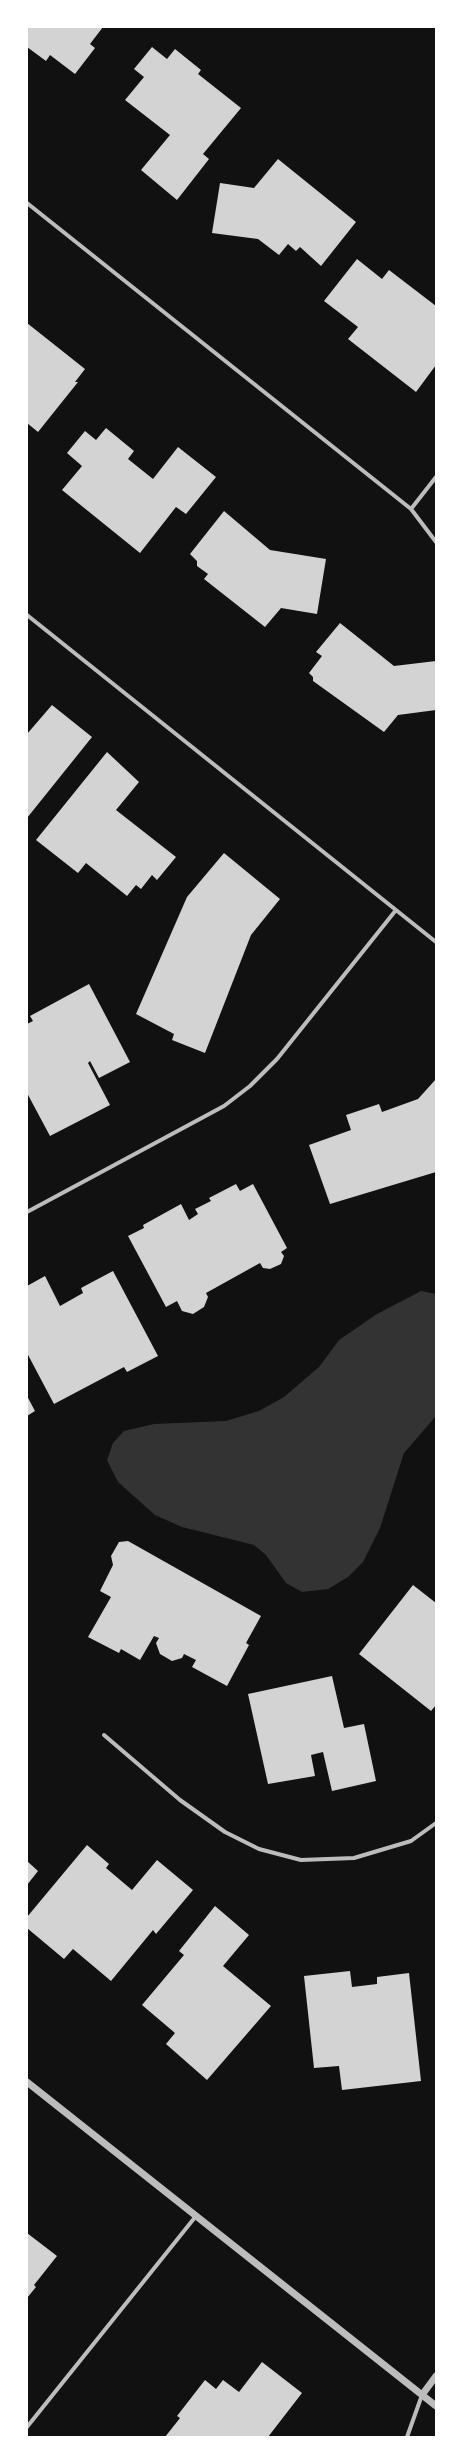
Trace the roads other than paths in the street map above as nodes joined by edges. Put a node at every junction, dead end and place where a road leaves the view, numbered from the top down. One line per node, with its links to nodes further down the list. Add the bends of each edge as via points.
1 (27, 203): 3 (street)
2 (436, 477): 3 (street)
3 (411, 509): 4 (street)
4 (436, 542)
5 (27, 615): 6 (street)
6 (396, 910): 7 (street); 8 (street, via 278,1059 250,1086 224,1106)
7 (436, 942)
8 (27, 1212)
9 (104, 1734): 10 (street, via 180,1800 225,1832 266,1850 301,1860 354,1858 411,1841)
10 (436, 1823)
11 (27, 2082): 12 (street)
12 (196, 2216): 14 (street); 16 (street)
13 (436, 2376): 14 (street)
14 (422, 2395): 15 (street); 17 (street)
15 (436, 2406)
16 (27, 2427)
17 (407, 2437)

